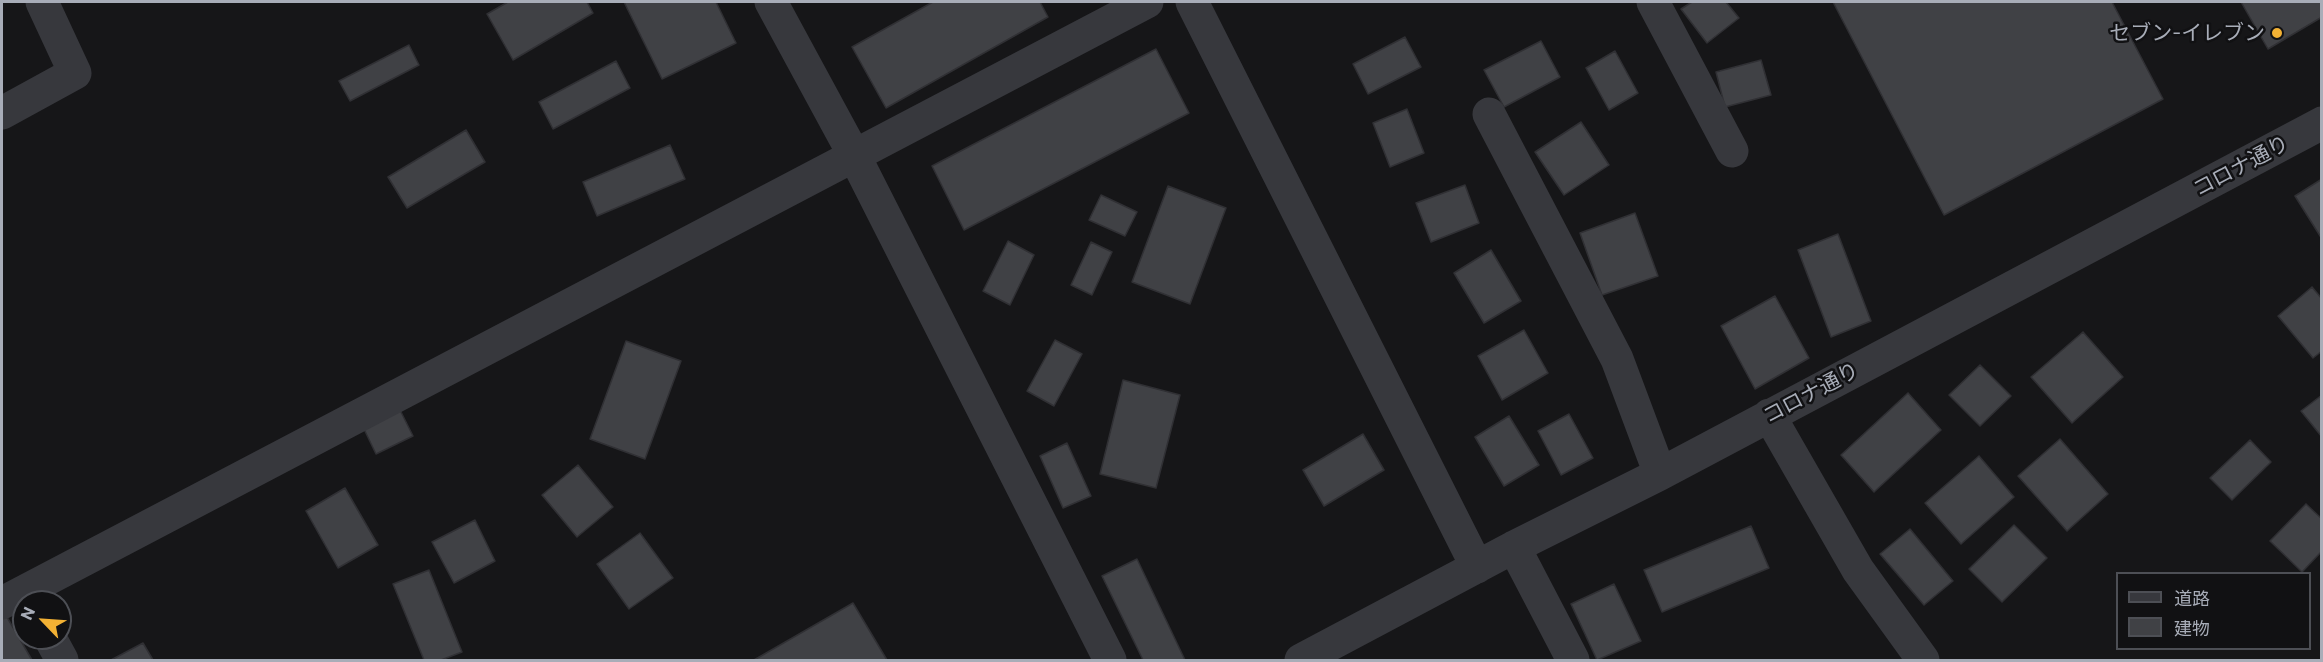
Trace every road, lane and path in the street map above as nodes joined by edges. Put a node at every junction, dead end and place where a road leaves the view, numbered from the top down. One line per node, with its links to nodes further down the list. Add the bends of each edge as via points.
1 (42, 2): 6 (street, via 75,73)
2 (771, 2): 10 (street)
3 (1147, 2): 10 (street)
4 (1192, 2): 14 (street)
5 (1653, 2): 9 (street)
6 (2, 113)
7 (1490, 114): 12 (street, via 1617,360)
8 (2322, 123): 11 (street, コロナ通り)
9 (1732, 151)
10 (854, 155): 15 (street); 17 (street)
11 (1769, 415): 12 (street, コロナ通り); 20 (street, via 1858,570)
12 (1660, 474): 13 (street, コロナ通り)
13 (1514, 548): 14 (street, コロナ通り); 19 (street)
14 (1477, 567): 16 (street, コロナ通り)
15 (34, 590)
16 (1351, 649): 18 (street, コロナ通り)
17 (1110, 660)
18 (1301, 660)
19 (1573, 660)
20 (1923, 660)

